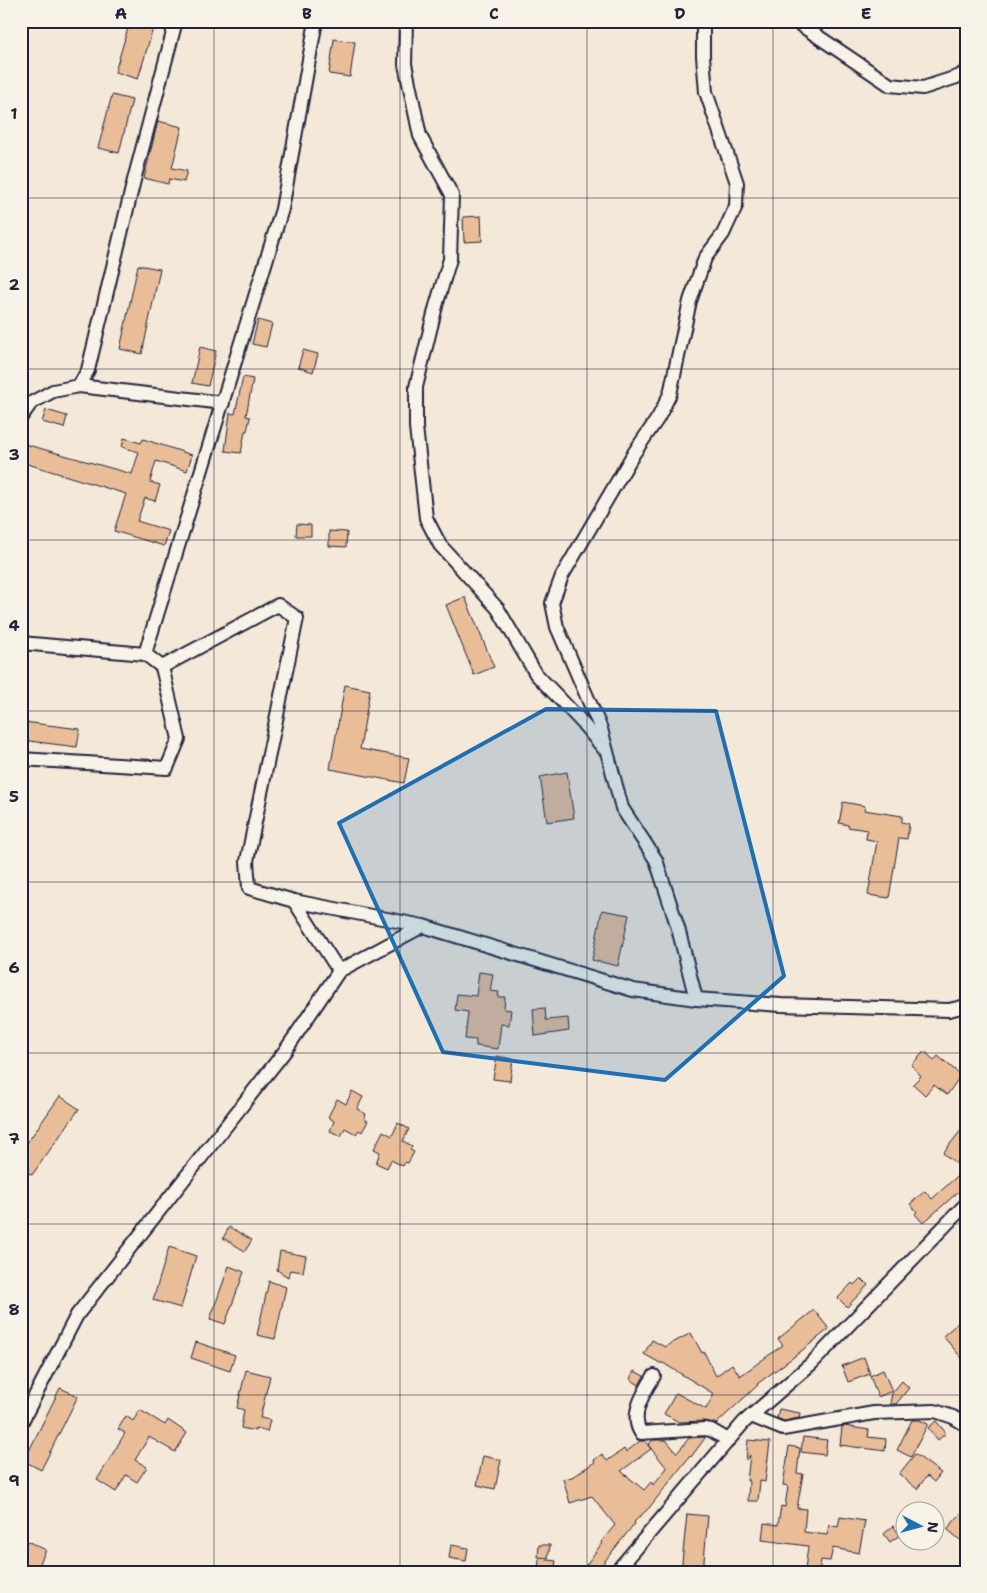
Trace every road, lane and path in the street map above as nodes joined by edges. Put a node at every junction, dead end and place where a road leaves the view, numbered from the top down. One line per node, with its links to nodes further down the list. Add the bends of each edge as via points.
1 (176, 21): 7 (street, via 88,370)
2 (316, 21): 8 (street, via 282,210)
3 (406, 21): 13 (street, via 405,64 420,136 452,195 450,259 416,387 416,427 426,518 440,545 498,609 536,674)
4 (703, 21): 13 (street, via 706,92 737,183 736,206 705,258 690,302 670,394 562,576 552,603 557,627 601,729)
5 (795, 21): 6 (street, via 890,85 923,88)
6 (966, 71)
7 (79, 386): 8 (street); 9 (street, via 53,391 31,403)
8 (222, 402): 11 (street)
9 (21, 417)
10 (21, 643): 11 (street)
11 (145, 654): 12 (street)
12 (162, 667): 14 (street, via 179,739 167,768); 15 (street, via 278,605 297,618 247,860 249,888)
13 (607, 753): 18 (street, via 622,808 656,860)
14 (21, 759)
15 (294, 902): 16 (street); 17 (street)
16 (423, 926): 17 (street); 18 (street, via 633,990)
17 (339, 971): 23 (street, via 285,1051 76,1316)
18 (696, 999): 19 (street, via 948,1010)
19 (966, 1006)
20 (966, 1204): 22 (street, via 812,1363)
21 (654, 1376): 25 (street, via 638,1406 641,1433 704,1429)
22 (751, 1416): 24 (street, via 783,1429 874,1413 935,1411); 25 (street)
23 (21, 1423)
24 (966, 1425)
25 (728, 1440): 26 (street)
26 (616, 1572)

